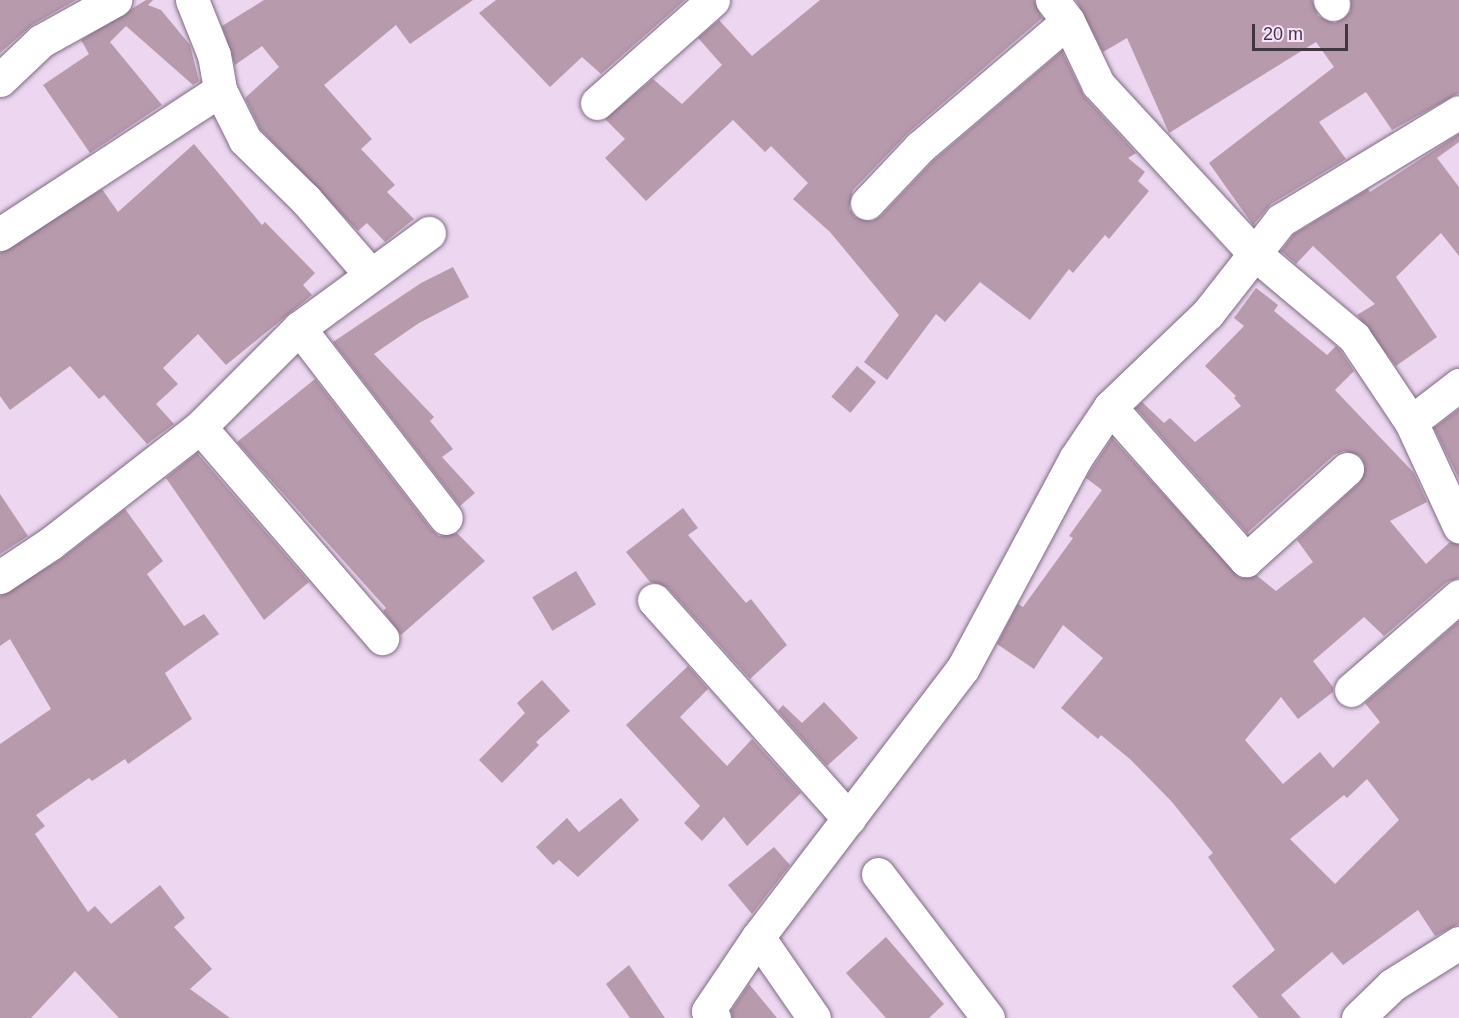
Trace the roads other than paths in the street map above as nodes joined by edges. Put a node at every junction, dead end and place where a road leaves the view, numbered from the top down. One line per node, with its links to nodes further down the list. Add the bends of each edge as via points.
1 (115, 0): 5 (street, via 41,41)
2 (192, 0): 6 (street, via 214,55)
3 (712, 0): 7 (street)
4 (1060, 11): 9 (street); 12 (street, via 1098,84)
5 (0, 80)
6 (220, 90): 11 (street); 13 (street, via 244,140 306,200)
7 (597, 103)
8 (1459, 112): 12 (street, via 1281,220)
9 (867, 203)
10 (429, 233): 13 (street)
11 (0, 234)
12 (1255, 254): 16 (street, via 1208,313); 17 (street, via 1354,337)
13 (370, 274): 14 (street)
14 (299, 328): 18 (street); 20 (street)
15 (1459, 386): 17 (street)
16 (1110, 407): 19 (street, via 1246,560); 27 (street, via 1075,459 963,668)
17 (1411, 422): 21 (street)
18 (200, 427): 22 (street, via 51,543); 25 (street)
19 (1347, 469)
20 (446, 518)
21 (1459, 526)
22 (0, 577)
23 (1459, 596): 26 (street)
24 (654, 600): 27 (street)
25 (382, 638)
26 (1351, 690)
27 (849, 819): 29 (street)
28 (878, 874): 33 (street)
29 (758, 937): 31 (street); 32 (street)
30 (1459, 942): 34 (street, via 1392,985)
31 (707, 1016)
32 (814, 1018)
33 (988, 1018)
34 (1358, 1018)

